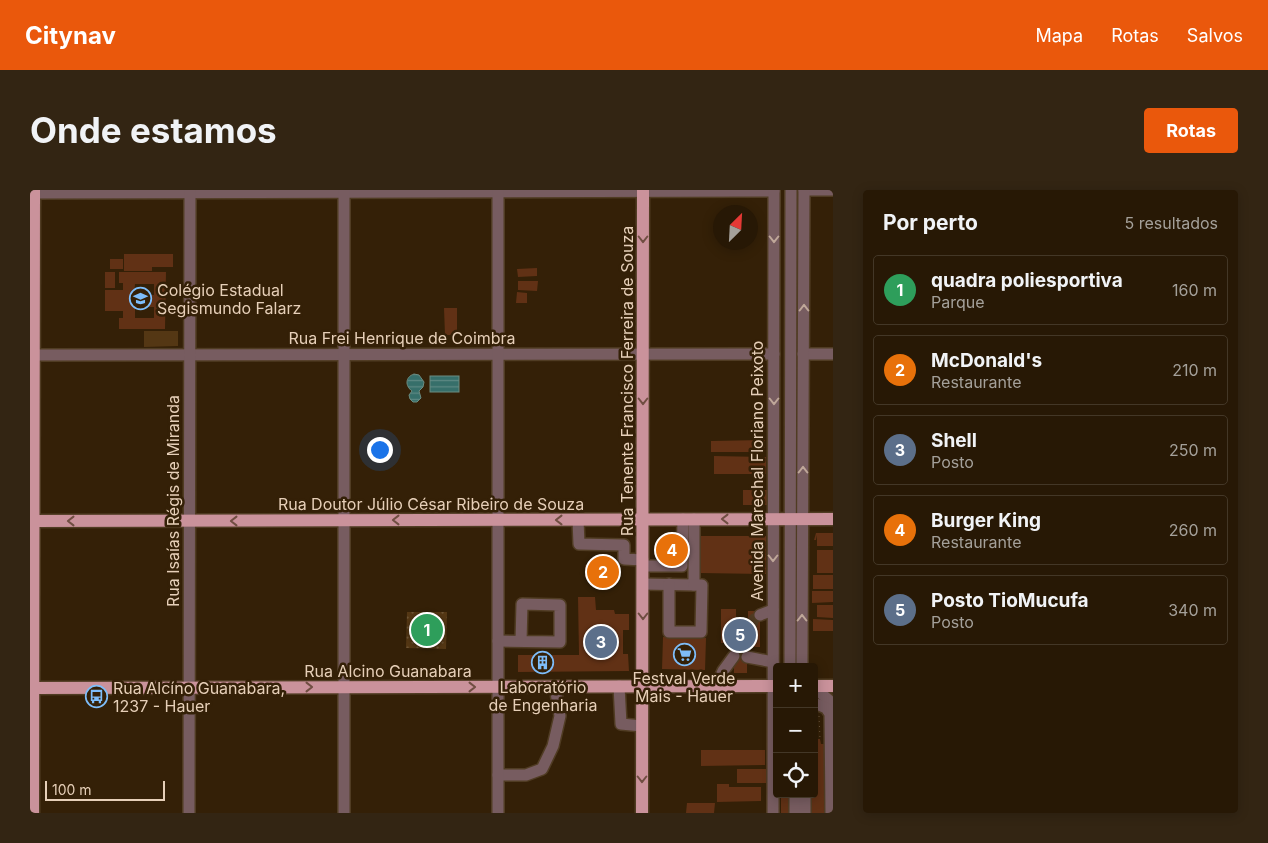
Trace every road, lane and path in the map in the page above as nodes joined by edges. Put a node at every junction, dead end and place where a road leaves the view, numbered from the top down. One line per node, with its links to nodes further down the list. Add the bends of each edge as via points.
1 (643, 190): 2 (street); 8 (street); 12 (main road, Rua Tenente Francisco Ferreira de Souza, one-way to 12)
2 (774, 190): 13 (street, Avenida Marechal Floriano Peixoto, one-way to 13)
3 (791, 190): 21 (street)
4 (804, 190): 5 (street); 14 (street, one-way to 4)
5 (833, 190)
6 (190, 191): 7 (street); 9 (street); 17 (street, Rua Isaías Régis de Miranda)
7 (344, 191): 8 (street); 10 (street)
8 (498, 191): 11 (street)
9 (33, 192): 16 (main road)
10 (344, 354): 11 (street, Rua Frei Henrique de Coimbra); 17 (street, Rua Frei Henrique de Coimbra); 23 (street)
11 (498, 354): 12 (street, Rua Frei Henrique de Coimbra); 24 (street)
12 (643, 354): 13 (street, Rua Frei Henrique de Coimbra); 18 (main road, Rua Tenente Francisco Ferreira de Souza, one-way to 18)
13 (774, 354): 20 (street, Avenida Marechal Floriano Peixoto, one-way to 20)
14 (803, 354): 15 (street); 21 (street, one-way to 14)
15 (833, 354)
16 (32, 355): 17 (street, Rua Frei Henrique de Coimbra); 26 (main road)
17 (190, 355): 27 (street, Rua Isaías Régis de Miranda)
18 (643, 519): 19 (main road, Rua Doutor Júlio César Ribeiro de Souza); 25 (main road, Rua Doutor Júlio César Ribeiro de Souza); 28 (main road, Rua Tenente Francisco Ferreira de Souza)
19 (688, 519): 20 (main road, Rua Doutor Júlio César Ribeiro de Souza, one-way to 19); 28 (street, via 682,566); 32 (street)
20 (773, 519): 21 (main road, Rua Doutor Júlio César Ribeiro de Souza); 33 (street, Avenida Marechal Floriano Peixoto, one-way to 33)
21 (797, 519): 22 (main road, Rua Doutor Júlio César Ribeiro de Souza); 29 (street); 42 (street, one-way to 21)
22 (833, 519)
23 (344, 520): 24 (main road, Rua Doutor Júlio César Ribeiro de Souza, one-way to 23); 27 (main road, Rua Doutor Júlio César Ribeiro de Souza, one-way to 27); 50 (street)
24 (498, 520): 25 (main road, Rua Doutor Júlio César Ribeiro de Souza, one-way to 24); 36 (street)
25 (578, 520): 28 (street, via 579,544 624,546 624,559)
26 (32, 521): 27 (main road, Rua Doutor Júlio César Ribeiro de Souza, one-way to 26); 52 (main road)
27 (190, 521): 53 (street, Rua Isaías Régis de Miranda)
28 (643, 563): 30 (main road, Rua Tenente Francisco Ferreira de Souza)
29 (790, 572): 33 (street); 41 (street)
30 (643, 584): 31 (street); 45 (main road, Rua Tenente Francisco Ferreira de Souza, one-way to 45)
31 (669, 584): 32 (street); 32 (street, via 669,632 702,632 702,585)
32 (694, 585)
33 (773, 597): 34 (street, Avenida Marechal Floriano Peixoto)
34 (773, 610): 35 (street); 40 (street, Avenida Marechal Floriano Peixoto)
35 (760, 615)
36 (498, 641): 37 (street); 51 (street)
37 (521, 641): 37 (street, via 560,642 560,605 522,604)
38 (734, 656): 46 (street)
39 (747, 656): 40 (street)
40 (773, 662)
41 (790, 663)
42 (802, 663)
43 (555, 686): 44 (main road, Rua Alcino Guanabara); 51 (main road, Rua Alcino Guanabara); 61 (street, via 560,716 553,746 542,769 526,775)
44 (619, 686): 45 (main road, Rua Alcino Guanabara); 59 (street, via 621,724)
45 (642, 686): 46 (main road, Rua Alcino Guanabara); 59 (main road, Rua Tenente Francisco Ferreira de Souza)
46 (716, 686): 47 (main road, Rua Alcino Guanabara)
47 (773, 686)
48 (818, 686): 49 (main road)
49 (833, 686)
50 (344, 687): 51 (main road, Rua Alcino Guanabara, one-way to 51); 53 (main road, Rua Alcino Guanabara, one-way to 50); 66 (street)
51 (498, 687): 61 (street)
52 (32, 688): 53 (main road, Rua Alcino Guanabara); 64 (main road)
53 (189, 688): 65 (street, Rua Isaías Régis de Miranda)
54 (818, 690): 55 (street)
55 (833, 704)
56 (775, 708): 69 (street, Avenida Marechal Floriano Peixoto)
57 (818, 708): 72 (street, via 826,708 830,714)
58 (818, 718): 60 (path)
59 (642, 726): 68 (main road, Rua Tenente Francisco Ferreira de Souza, one-way to 68)
60 (820, 739)
61 (498, 775): 67 (street)
62 (795, 798): 70 (street)
63 (805, 798): 71 (street)
64 (33, 813)
65 (189, 813)
66 (344, 813)
67 (498, 813)
68 (642, 813)
69 (773, 813)
70 (795, 813)
71 (805, 813)
72 (831, 813)

